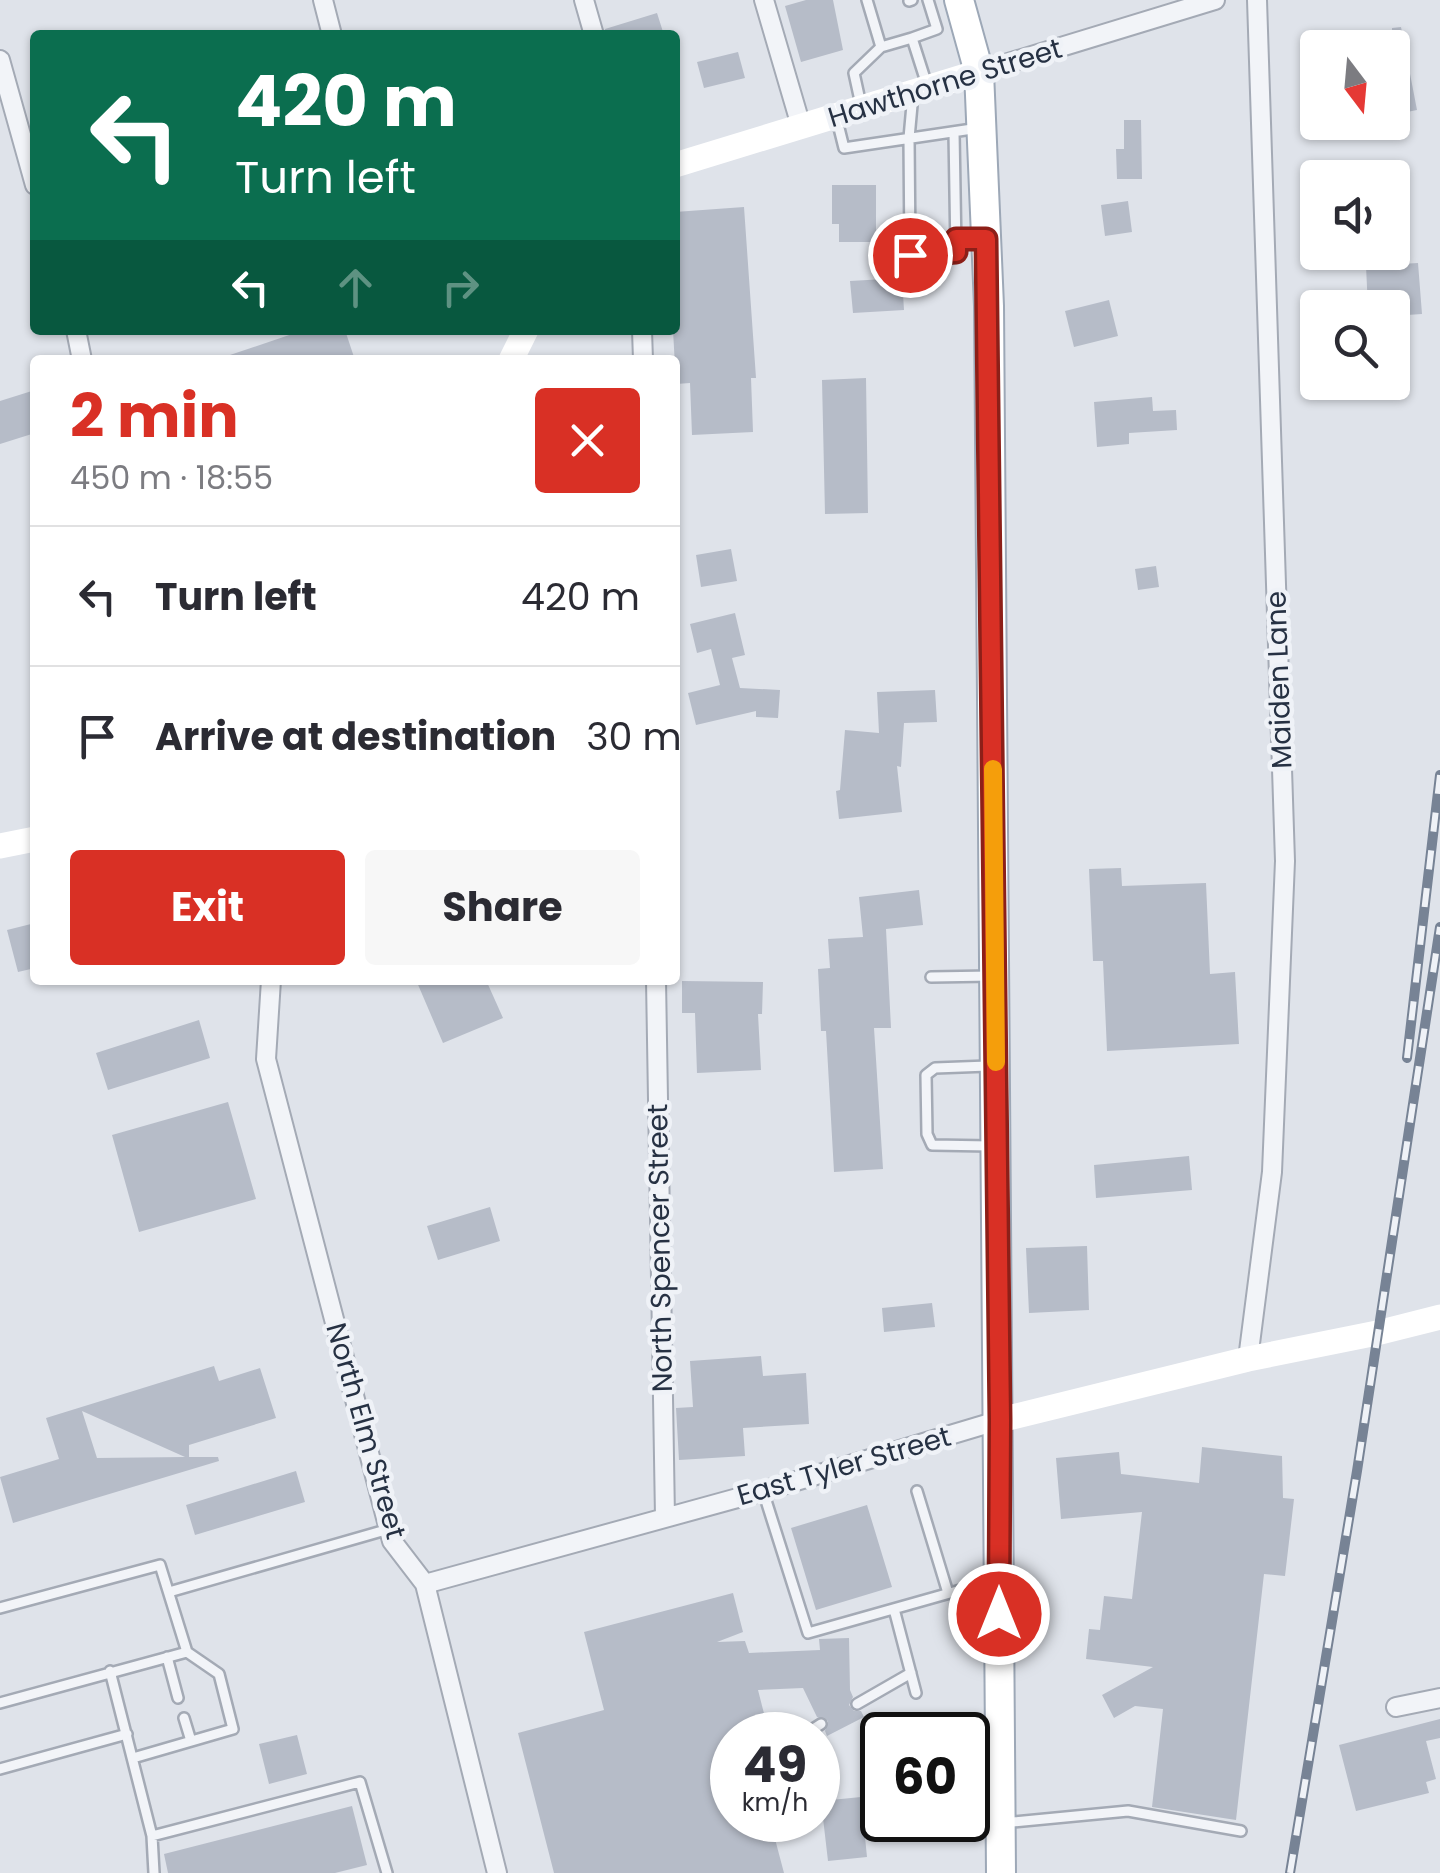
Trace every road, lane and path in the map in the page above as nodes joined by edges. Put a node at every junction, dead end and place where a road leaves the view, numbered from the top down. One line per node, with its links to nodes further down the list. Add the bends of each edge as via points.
1 (323, 0): 11 (street)
2 (584, 0): 12 (street)
3 (764, 0): 20 (street)
4 (867, 0): 14 (lane)
5 (928, 0): 10 (lane)
6 (1215, 0): 9 (street, Hawthorne Street)
7 (1257, 0): 40 (street, Maiden Lane, via 1285,862 1272,1172)
8 (960, 4): 10 (lane); 16 (main road)
9 (1165, 7): 16 (street, Hawthorne Street)
10 (933, 16): 13 (lane, via 937,30)
11 (331, 30)
12 (593, 30)
13 (912, 38): 14 (lane); 17 (lane)
14 (881, 46): 18 (lane, via 854,73)
15 (0, 60): 24 (street)
16 (979, 72): 17 (street, Hawthorne Street); 21 (main road)
17 (920, 90): 18 (street, Hawthorne Street); 22 (lane)
18 (862, 108): 19 (street, Hawthorne Street)
19 (836, 116): 20 (street, Hawthorne Street); 22 (lane, via 844,148)
20 (801, 126): 23 (street, Hawthorne Street)
21 (967, 130): 22 (lane); 26 (lane, via 949,163); 30 (main road)
22 (909, 138): 29 (lane, via 910,255 956,252)
23 (680, 163)
24 (30, 167)
25 (943, 194): 26 (lane)
26 (956, 194): 27 (lane)
27 (956, 224): 28 (lane); 29 (lane)
28 (944, 225)
29 (956, 239): 30 (lane)
30 (986, 239): 34 (main road)
31 (30, 840): 32 (street)
32 (0, 846)
33 (930, 976): 34 (lane)
34 (995, 976): 37 (main road)
35 (271, 985): 45 (street, North Elm Street, via 266,1059)
36 (656, 985): 44 (street, North Spencer Street)
37 (996, 1066): 38 (main road); 38 (lane, via 935,1068 926,1075 926,1114 932,1145)
38 (997, 1146): 41 (main road)
39 (1440, 1317): 40 (street, East Tyler Street)
40 (1248, 1358): 41 (street, East Tyler Street)
41 (1000, 1420): 42 (street, East Tyler Street); 46 (main road)
42 (763, 1490): 44 (street, East Tyler Street); 51 (lane, via 808,1633)
43 (917, 1491): 49 (lane)
44 (664, 1517): 47 (street, East Tyler Street)
45 (389, 1530): 47 (street, North Elm Street); 48 (lane)
46 (999, 1579): 49 (lane); 67 (main road)
47 (425, 1584): 72 (street, North Elm Street)
48 (169, 1592): 50 (lane, via 160,1565); 52 (lane)
49 (948, 1593): 51 (lane)
50 (0, 1608)
51 (894, 1610): 55 (lane)
52 (187, 1652): 53 (lane); 64 (lane, via 219,1674 234,1728)
53 (168, 1657): 54 (lane); 57 (lane)
54 (110, 1671): 59 (lane); 63 (lane)
55 (910, 1673): 56 (lane); 60 (lane)
56 (916, 1693)
57 (178, 1698)
58 (1440, 1698): 61 (street)
59 (0, 1703)
60 (857, 1704)
61 (1396, 1707)
62 (184, 1718): 64 (lane)
63 (127, 1734): 65 (lane); 66 (lane)
64 (190, 1741): 65 (lane)
65 (133, 1758): 69 (lane)
66 (0, 1770)
67 (1000, 1823): 68 (lane, via 1128,1811); 73 (main road)
68 (1242, 1831)
69 (152, 1836): 70 (lane); 71 (lane, via 360,1782)
70 (154, 1873)
71 (386, 1873)
72 (498, 1873)
73 (1001, 1873)

